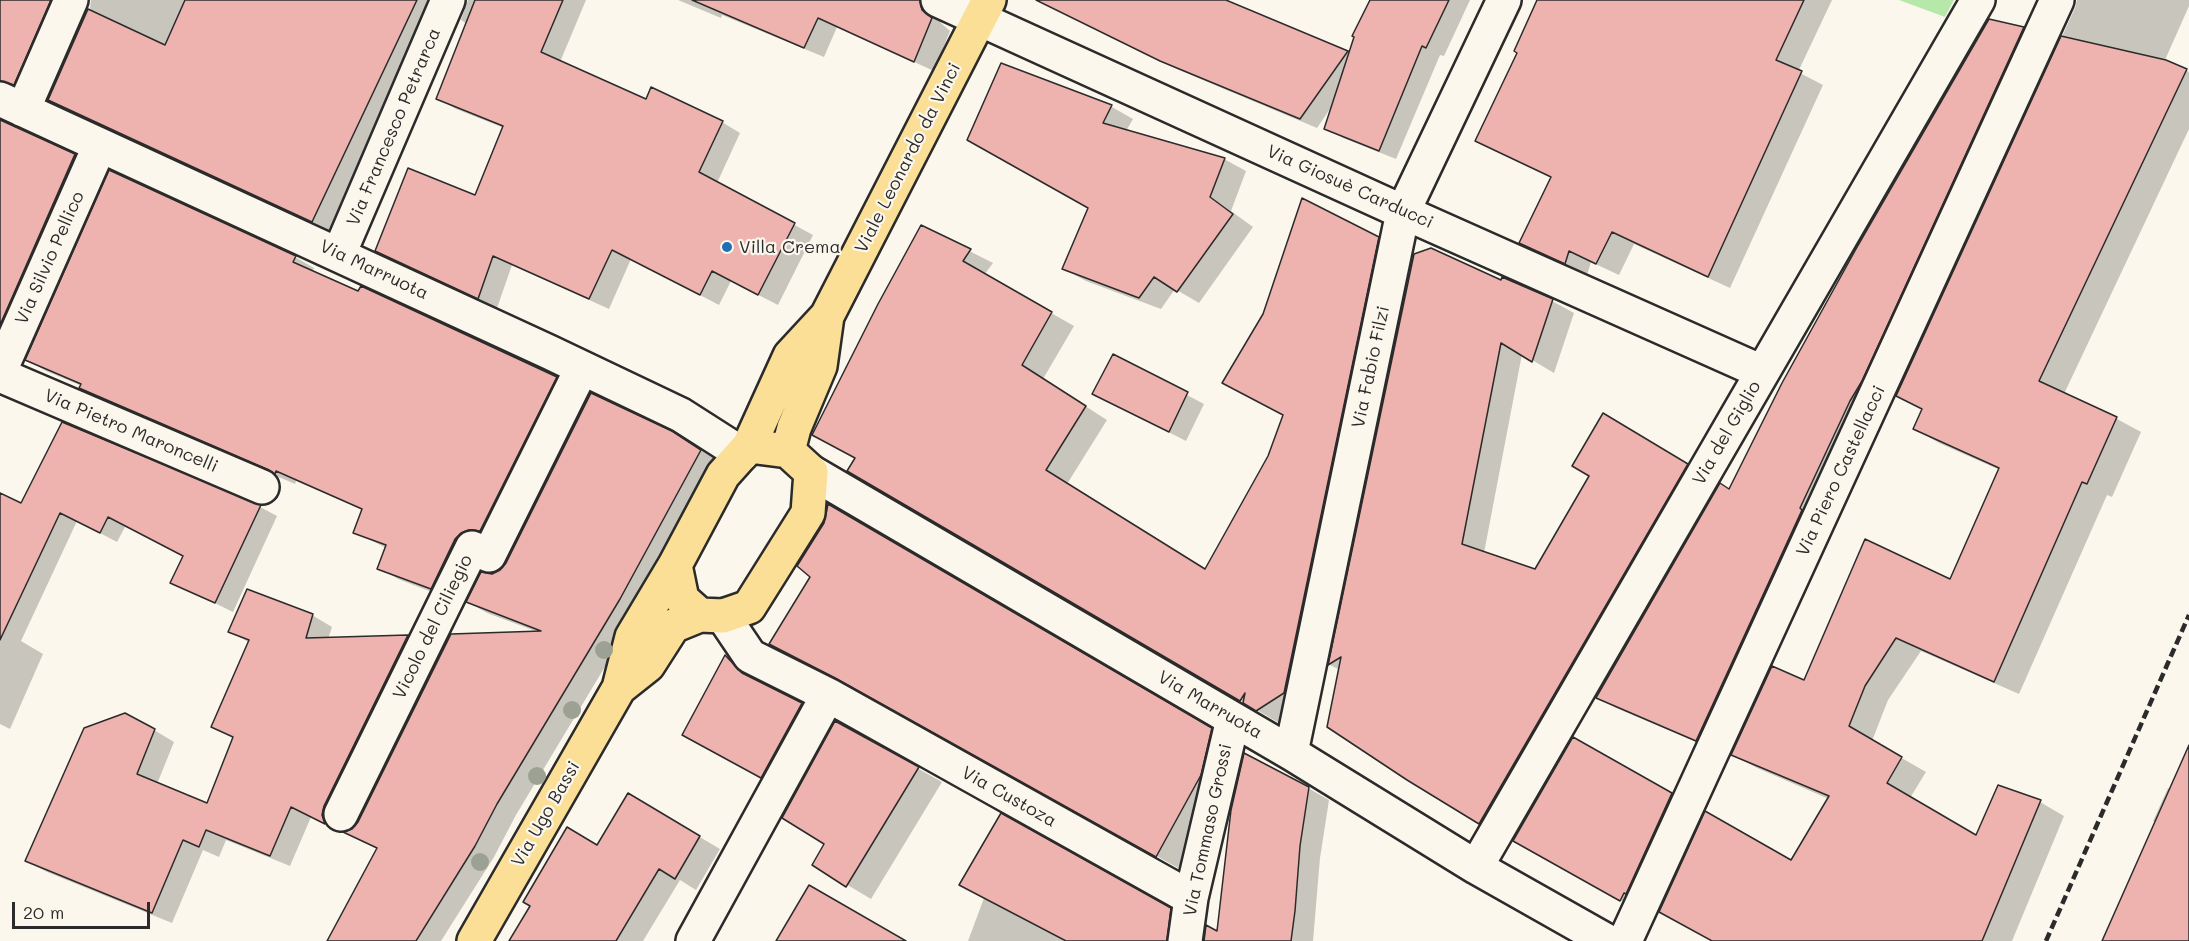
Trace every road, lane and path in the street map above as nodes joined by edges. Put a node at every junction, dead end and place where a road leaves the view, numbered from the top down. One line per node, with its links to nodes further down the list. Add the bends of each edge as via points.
1 (71, 0): 8 (street)
2 (448, 0): 11 (street, Via Francesco Petrarca)
3 (938, 0): 7 (street, Via Giosuè Carducci)
4 (1504, 0): 10 (street, Via Fabio Filzi)
5 (1978, 0): 14 (street, Via del Giglio)
6 (2044, 5): 32 (street, Via Piero Castellacci)
7 (984, 9): 10 (street, Via Giosuè Carducci); 12 (main road, Viale Leonardo da Vinci)
8 (11, 104): 9 (street, Via Marruota)
9 (100, 145): 11 (street, Via Marruota); 15 (street, Via Silvio Pellico)
10 (1403, 212): 14 (street, Via Giosuè Carducci); 24 (street, Via Fabio Filzi)
11 (339, 254): 13 (street, Via Marruota)
12 (827, 316): 16 (main road, Viale Leonardo da Vinci, via 790,356); 17 (main road, Viale Leonardo da Vinci, via 820,366 794,428)
13 (582, 368): 16 (street, Via Marruota); 25 (street, Vicolo del Ciliegio, via 489,555 472,548)
14 (1762, 372): 26 (street, Via del Giglio)
15 (0, 373): 18 (street, Via Pietro Maroncelli)
16 (746, 450): 17 (main road, Via Marruota); 19 (main road, via 723,475)
17 (800, 461): 20 (main road, via 808,513 748,607); 23 (street, Via Marruota)
18 (262, 487)
19 (675, 565): 20 (main road, via 682,599); 21 (main road, Via Ugo Bassi, via 632,637)
20 (711, 615): 21 (main road, Via Ugo Bassi, via 673,626 648,665); 22 (street, Via Custoza, via 750,656)
21 (619, 688): 28 (main road, Via Ugo Bassi)
22 (828, 695): 27 (street, Via Custoza); 29 (street)
23 (1233, 719): 24 (street, Via Marruota); 27 (street, Via Tommaso Grossi)
24 (1291, 753): 26 (street, Via Marruota)
25 (341, 814)
26 (1476, 867): 31 (street, Via Marruota)
27 (1191, 898): 30 (street, Via Tommaso Grossi)
28 (474, 941)
29 (693, 941)
30 (1185, 941)
31 (1607, 941)
32 (1625, 941)

